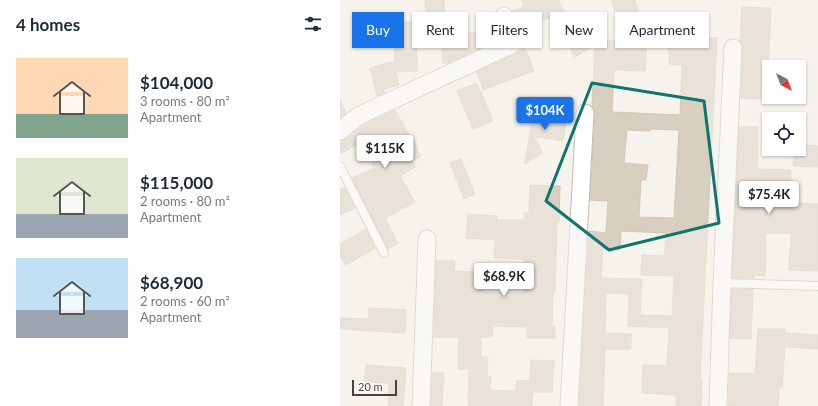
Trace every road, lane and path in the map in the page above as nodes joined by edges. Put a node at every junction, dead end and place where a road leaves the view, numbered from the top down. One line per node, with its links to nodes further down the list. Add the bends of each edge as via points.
1 (507, 48): 4 (street, via 358,116)
2 (733, 48): 8 (street)
3 (585, 113): 11 (street)
4 (340, 131)
5 (340, 166): 7 (lane)
6 (426, 239): 10 (street)
7 (384, 253)
8 (722, 283): 9 (lane); 12 (street)
9 (818, 286)
10 (421, 406)
11 (569, 406)
12 (718, 406)

